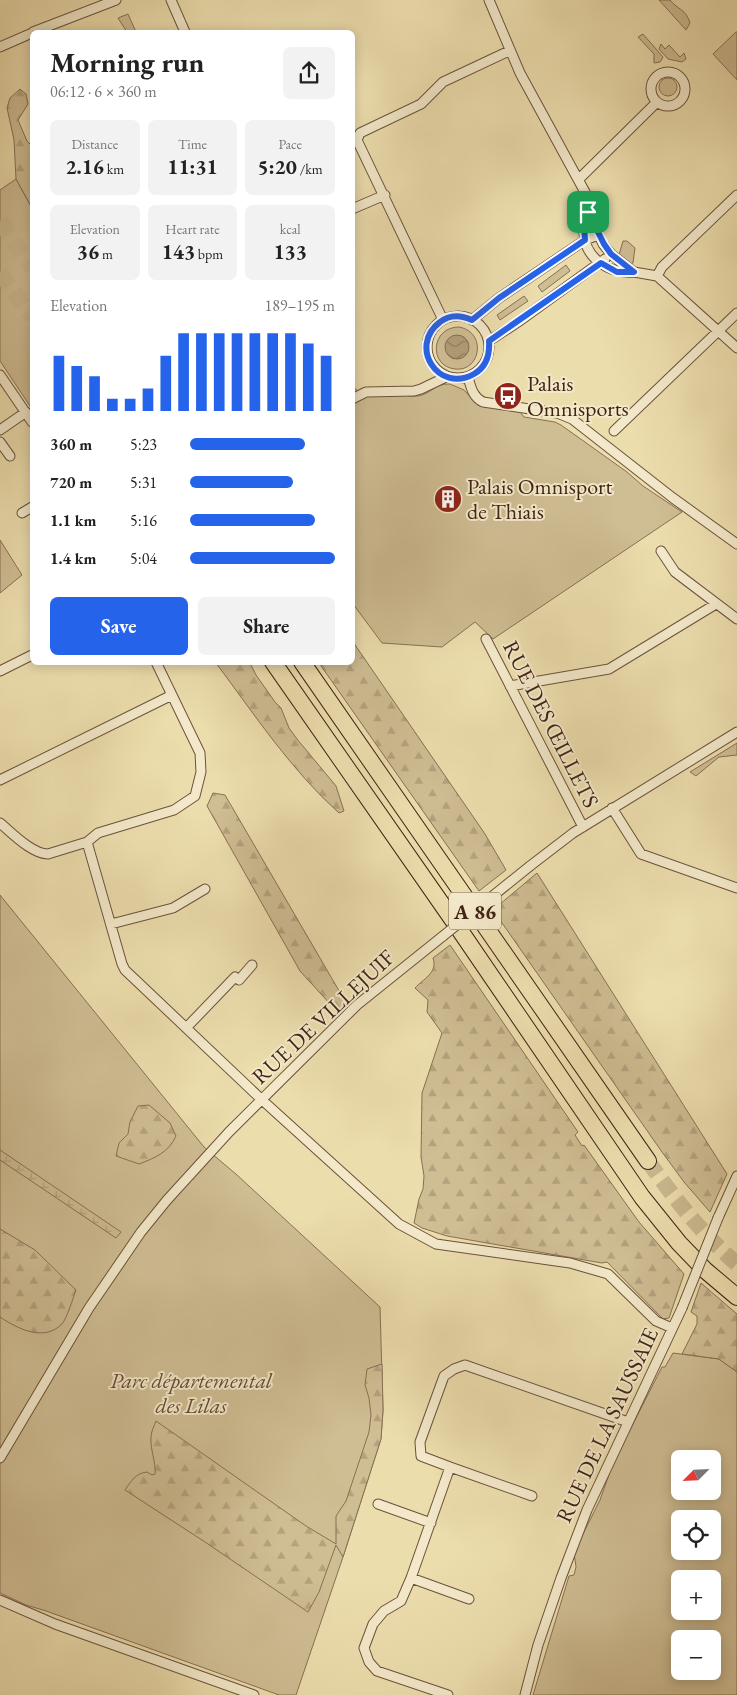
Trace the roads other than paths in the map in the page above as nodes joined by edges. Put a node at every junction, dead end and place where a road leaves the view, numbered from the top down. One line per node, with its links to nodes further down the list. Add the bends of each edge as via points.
1 (116, 0): 4 (street)
2 (171, 0): 5 (street)
3 (489, 0): 8 (street)
4 (41, 30)
5 (184, 30)
6 (30, 34): 7 (street)
7 (0, 47)
8 (509, 51): 10 (street, via 443,82 421,104); 11 (street)
9 (656, 102): 11 (street)
10 (355, 138): 12 (street)
11 (579, 179): 15 (street, via 586,194)
12 (385, 195): 14 (street); 23 (street)
13 (737, 195): 21 (street, via 662,267)
14 (355, 208)
15 (588, 212): 16 (street); 17 (street)
16 (598, 235): 17 (street); 18 (street)
17 (585, 240): 19 (street); 24 (street)
18 (611, 254): 19 (street); 20 (street)
19 (601, 263): 20 (street, via 617,272); 26 (street)
20 (634, 272): 21 (street)
21 (657, 276): 25 (street)
22 (737, 313): 25 (street)
23 (443, 320): 24 (street, via 461,316); 29 (street, via 434,326 426,345 433,367)
24 (472, 320): 26 (street, via 483,329)
25 (718, 331): 27 (street); 35 (street)
26 (489, 341): 30 (street, via 484,365)
27 (737, 348)
28 (0, 375): 32 (street)
29 (446, 377): 30 (street); 31 (street, via 414,391 366,392)
30 (468, 377): 40 (street, via 475,396 483,402 572,419)
31 (355, 398)
32 (26, 412): 33 (street); 34 (street)
33 (30, 419)
34 (0, 430)
35 (614, 431)
36 (0, 442): 37 (street)
37 (10, 456)
38 (30, 508): 39 (street)
39 (22, 513)
40 (737, 544)
41 (661, 551): 42 (street, via 675,572)
42 (716, 604): 43 (street); 50 (street, via 609,668)
43 (737, 619)
44 (486, 639): 50 (street, RUE DES ŒILLETS)
45 (30, 656): 49 (street)
46 (157, 665): 51 (street)
47 (275, 665): 66 (highway, A 86, via 642,1197 679,1243)
48 (304, 665): 64 (highway, A 86)
49 (0, 671)
50 (510, 686): 56 (street, RUE DES ŒILLETS)
51 (172, 695): 53 (street); 57 (street, via 200,753 201,772 195,796 164,814 98,832)
52 (737, 732): 54 (street, RUE DE VILLEJUIF)
53 (0, 780)
54 (612, 808): 56 (street, RUE DE VILLEJUIF); 58 (street, via 641,854)
55 (0, 823): 57 (street, via 42,854)
56 (583, 827): 63 (street, RUE DE VILLEJUIF, bridge, via 357,1005)
57 (88, 842): 60 (street)
58 (737, 888)
59 (204, 889): 60 (street, via 173,908)
60 (111, 924): 62 (street, via 125,970)
61 (252, 965): 62 (street, via 239,980 235,977)
62 (186, 1028): 63 (street)
63 (261, 1099): 67 (street, via 399,1224 436,1244 570,1263 608,1274 656,1321); 69 (street, RUE DE VILLEJUIF, via 141,1232 87,1311)
64 (648, 1160)
65 (737, 1176): 67 (street, RUE DE LA SAUSSAIE, bridge)
66 (737, 1297)
67 (672, 1328): 68 (street, RUE DE LA SAUSSAIE)
68 (628, 1422): 70 (street, via 465,1365 444,1376 420,1442 421,1456); 79 (street, RUE DE LA SAUSSAIE, via 586,1510 560,1578)
69 (0, 1458)
70 (450, 1467): 71 (street); 73 (street)
71 (532, 1496)
72 (378, 1504): 73 (street)
73 (431, 1523): 74 (street)
74 (411, 1578): 75 (street); 78 (street, via 402,1601 384,1611 373,1624 364,1648 368,1662 377,1671)
75 (469, 1599)
76 (0, 1600): 77 (street, via 56,1624)
77 (254, 1695)
78 (448, 1695)
79 (525, 1695)

